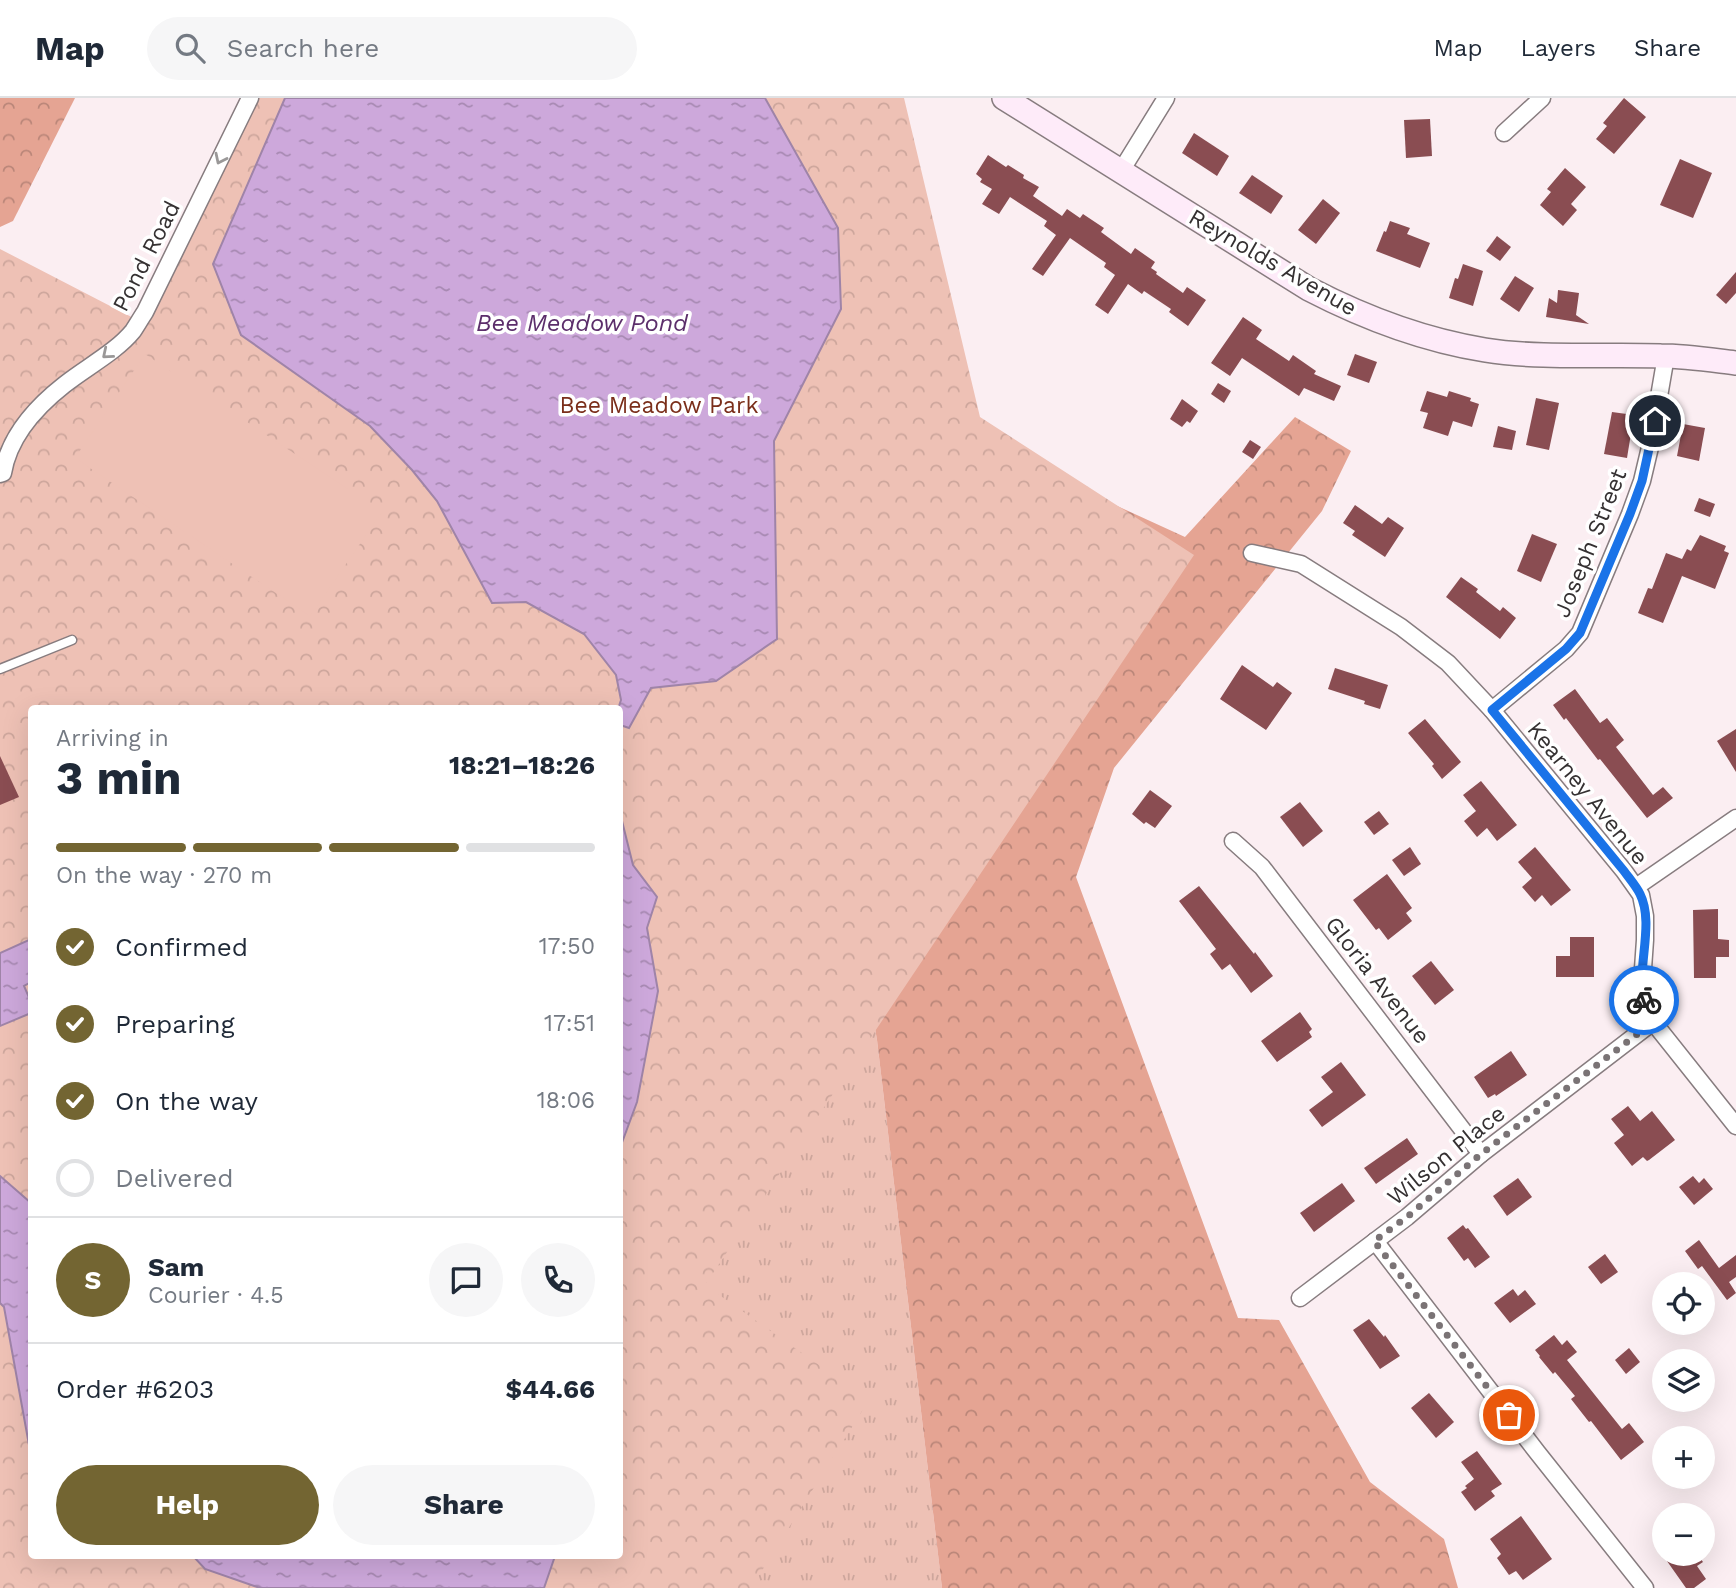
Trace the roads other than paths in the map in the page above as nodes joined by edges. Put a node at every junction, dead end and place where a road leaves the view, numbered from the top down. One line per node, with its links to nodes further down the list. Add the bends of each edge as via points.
1 (250, 98): 9 (street, Pond Road, one-way to 9, via 132,332 32,415 5,457)
2 (1004, 98): 6 (street, Reynolds Avenue)
3 (1166, 98): 6 (street)
4 (1542, 98): 5 (street)
5 (1504, 133)
6 (1121, 171): 7 (street, Reynolds Avenue, via 1309,289 1395,328 1487,350)
7 (1666, 356): 8 (street, Reynolds Avenue); 13 (street, Joseph Street, via 1642,481 1580,633)
8 (1736, 363)
9 (1, 473)
10 (1252, 553): 13 (street, Kearney Avenue, via 1301,564 1401,627 1448,663)
11 (72, 640): 12 (lane)
12 (0, 669)
13 (1492, 710): 16 (street, Kearney Avenue)
14 (1736, 818): 16 (street)
15 (1233, 841): 19 (street, Gloria Avenue, via 1262,867)
16 (1636, 887): 17 (street, Kearney Avenue, via 1645,916 1643,995)
17 (1653, 1022): 18 (street, Kearney Avenue); 19 (street, Wilson Place)
18 (1736, 1126)
19 (1481, 1154): 20 (street, Wilson Place)
20 (1374, 1241): 21 (street, Wilson Place); 22 (street)
21 (1300, 1298)
22 (1645, 1588)

